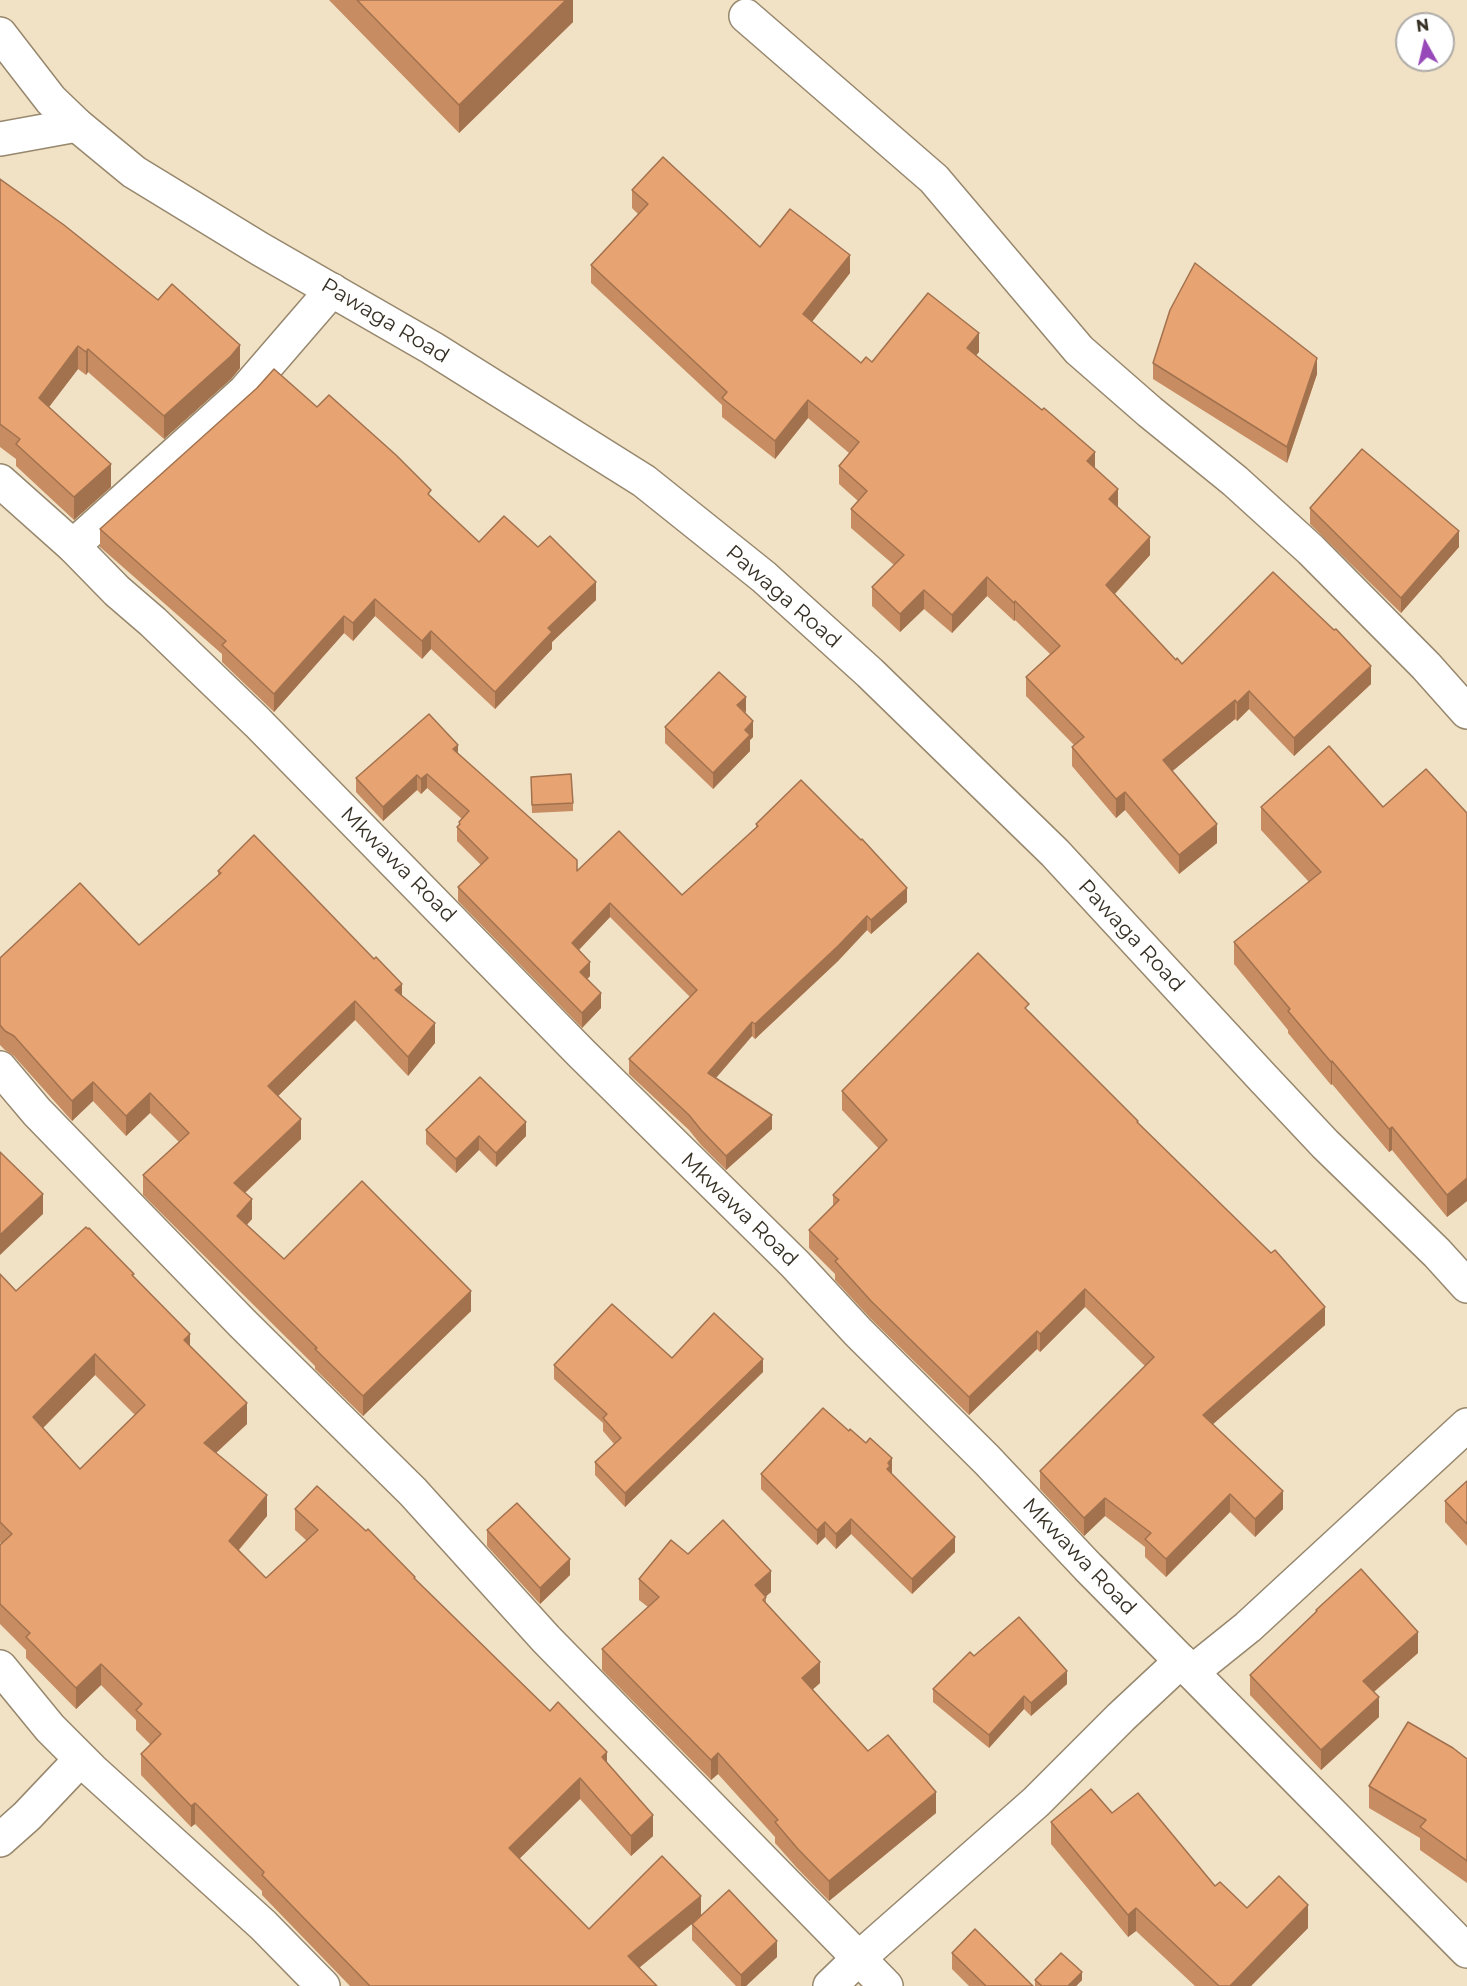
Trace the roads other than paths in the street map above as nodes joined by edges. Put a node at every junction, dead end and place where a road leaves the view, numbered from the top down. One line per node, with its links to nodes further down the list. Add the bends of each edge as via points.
1 (746, 16): 8 (street, via 934,179 1079,350 1311,550)
2 (0, 34): 3 (street, Pawaga Road, via 51,100)
3 (77, 125): 4 (street); 5 (street, Pawaga Road, via 134,172)
4 (0, 139)
5 (332, 290): 7 (street, via 244,392); 10 (street, Pawaga Road, via 644,481 764,577 1055,853 1286,1102)
6 (0, 481): 7 (street, Mkwawa Road)
7 (72, 546): 13 (street, Mkwawa Road, via 266,730)
8 (1467, 712)
9 (0, 1068): 17 (street, via 45,1121 413,1492 546,1639)
10 (1467, 1286)
11 (1467, 1425): 13 (street, via 1248,1628)
12 (0, 1667): 14 (street)
13 (1187, 1667): 16 (street, Mkwawa Road); 17 (street, via 1121,1717 1036,1802)
14 (81, 1759): 15 (street); 18 (street, via 263,1925)
15 (0, 1840)
16 (1467, 1951)
17 (859, 1958): 19 (street); 20 (street)
18 (323, 1986)
19 (830, 1986)
20 (886, 1986)

